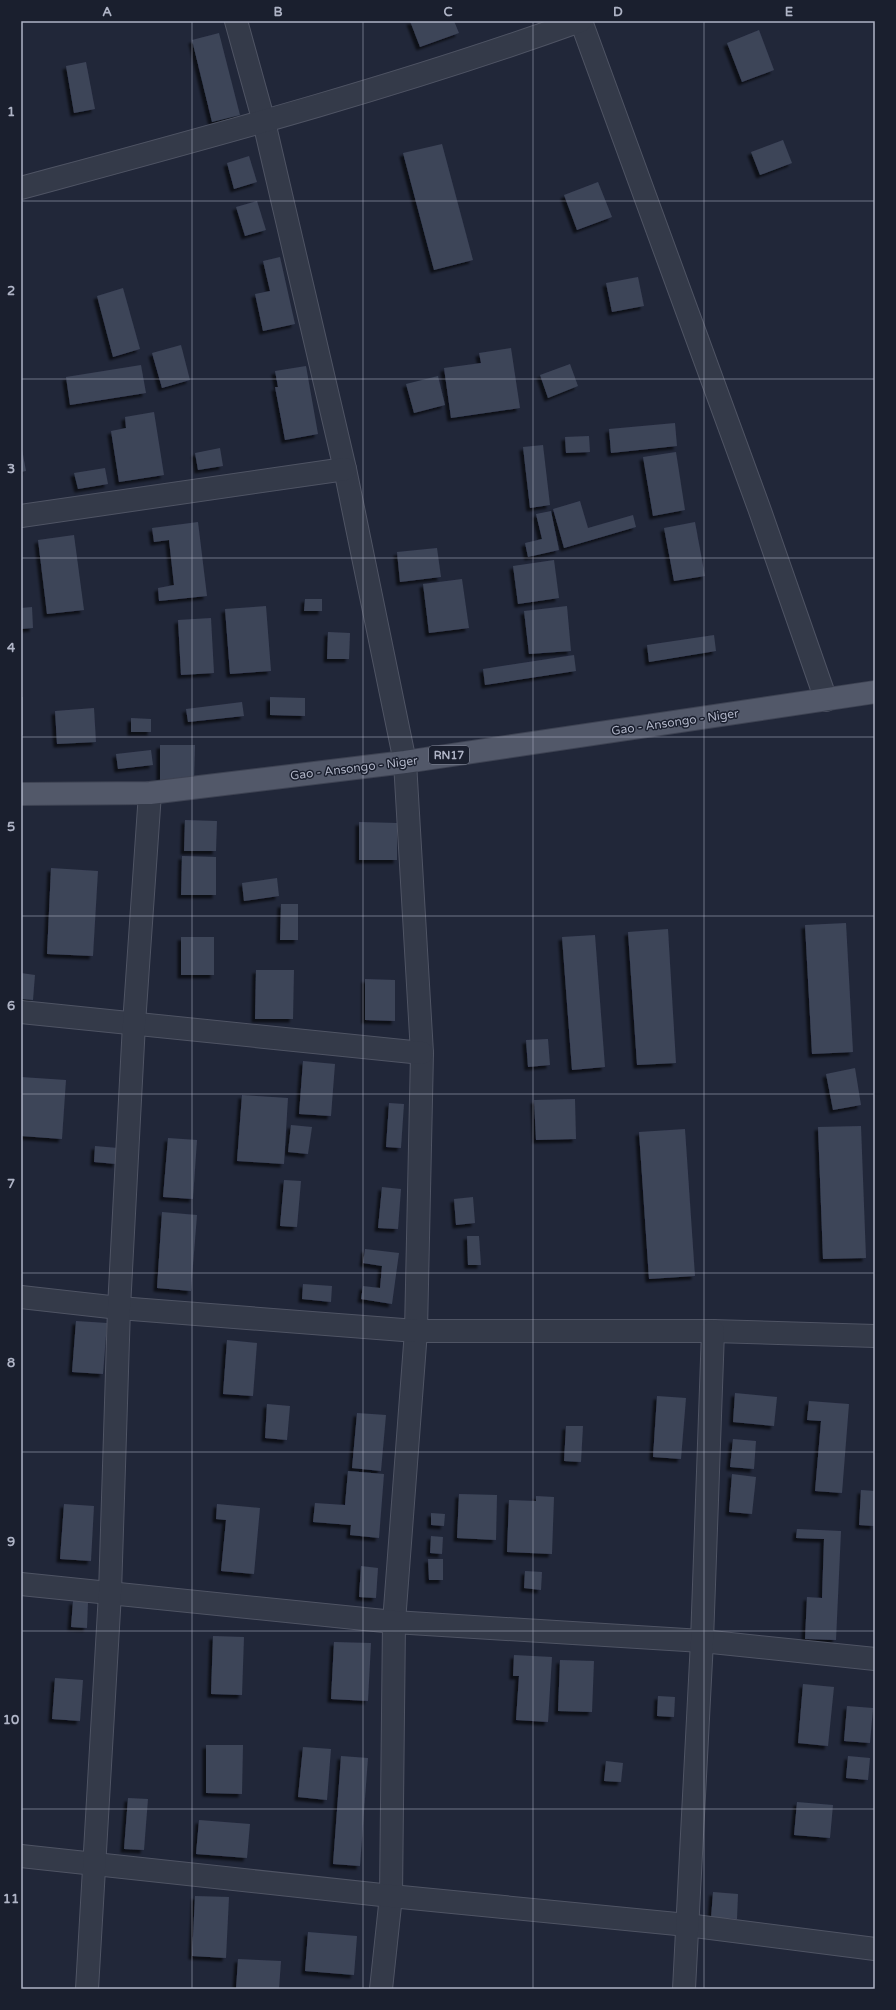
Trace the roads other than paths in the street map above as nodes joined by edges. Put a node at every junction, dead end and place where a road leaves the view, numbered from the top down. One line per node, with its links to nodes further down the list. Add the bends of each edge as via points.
1 (236, 21): 3 (street)
2 (580, 21): 3 (street, via 521,42); 8 (street, via 757,500)
3 (264, 122): 4 (street); 5 (street)
4 (21, 188)
5 (345, 469): 6 (street); 9 (street)
6 (21, 516)
7 (875, 692): 8 (main road, Gao - Ansongo - Niger / RN17)
8 (826, 700): 9 (main road, Gao - Ansongo - Niger / RN17)
9 (405, 762): 11 (main road, Gao - Ansongo - Niger / RN17); 14 (street)
10 (21, 794): 11 (main road, Gao - Ansongo - Niger / RN17)
11 (150, 794): 13 (street)
12 (21, 1012): 13 (street)
13 (134, 1024): 14 (street); 16 (street)
14 (422, 1053): 17 (street)
15 (21, 1297): 16 (street)
16 (119, 1308): 17 (street); 21 (street)
17 (416, 1330): 18 (street); 22 (street)
18 (713, 1331): 19 (street); 23 (street)
19 (875, 1336)
20 (21, 1584): 21 (street)
21 (110, 1593): 22 (street); 26 (street)
22 (394, 1622): 23 (street); 27 (street)
23 (702, 1641): 24 (street); 28 (street)
24 (875, 1659)
25 (21, 1856): 26 (street)
26 (96, 1864): 27 (street); 30 (street)
27 (391, 1896): 28 (street); 31 (street)
28 (687, 1925): 29 (street); 32 (street)
29 (875, 1949)
30 (87, 1989)
31 (381, 1989)
32 (684, 1989)

